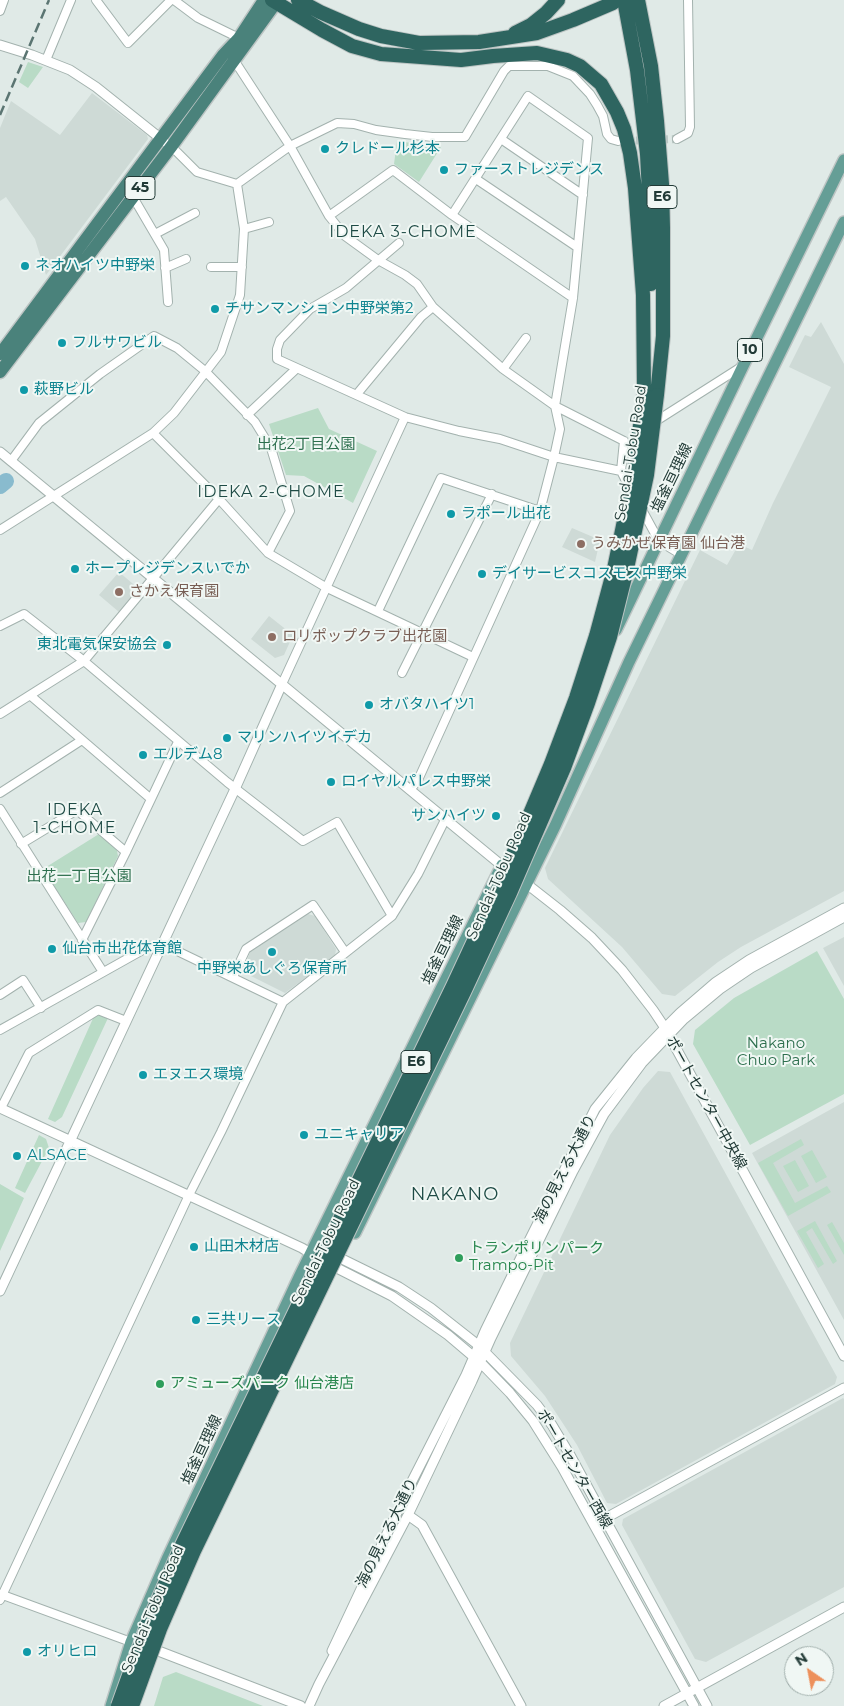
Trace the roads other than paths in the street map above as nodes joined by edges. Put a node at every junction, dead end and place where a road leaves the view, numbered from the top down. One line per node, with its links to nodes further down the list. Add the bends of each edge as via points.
1 (4, 0): 13 (street)
2 (71, 0): 19 (street)
3 (96, 0): 4 (street, via 128,43)
4 (173, 0): 15 (street, via 198,18)
5 (298, 0): 14 (highway)
6 (311, 0): 14 (highway)
7 (558, 0): 16 (highway, via 530,25)
8 (638, 0): 21 (highway, Sendai-Tobu Road / E6)
9 (646, 0): 21 (highway, via 656,63)
10 (688, 0): 24 (street, via 690,127 688,133)
11 (273, 1): 15 (highway, 45); 18 (highway, via 352,46 381,54 461,60); 20 (highway, 45)
12 (619, 4): 16 (highway, via 537,33); 18 (highway, via 578,27); 57 (highway, Sendai-Tobu Road / E6, via 637,70 649,186)
13 (0, 11)
14 (320, 12): 16 (highway, via 359,30 419,43)
15 (238, 38): 22 (highway, 45)
16 (506, 39)
17 (0, 45): 19 (street)
18 (493, 56): 57 (highway, via 536,53 567,60 580,66 601,84 617,112 630,153 636,196)
19 (46, 60): 22 (street, via 70,70 96,87)
20 (234, 60): 26 (street); 27 (highway, 45)
21 (657, 121): 57 (highway, Sendai-Tobu Road / E6, via 664,228 663,336)
22 (160, 138): 27 (street); 51 (highway, 45)
23 (501, 139): 29 (street); 31 (street); 31 (street, via 528,96 588,138)
24 (677, 139)
25 (618, 141): 26 (street, via 607,134 603,116 594,99 573,76 537,65 506,68 465,137 432,137 337,123)
26 (290, 146): 30 (street); 35 (street)
27 (171, 147): 30 (street, via 197,172); 32 (highway, 45)
28 (844, 160): 52 (main road, 塩釜亘理線 / 10)
29 (476, 179): 34 (street); 41 (street)
30 (237, 184): 38 (street)
31 (583, 195): 41 (street)
32 (133, 197): 39 (street); 56 (highway, 45)
33 (195, 213): 39 (street)
34 (452, 215): 35 (street, via 393,170); 47 (street)
35 (329, 216): 43 (street, via 345,236)
36 (270, 222): 38 (street)
37 (844, 222): 75 (main road, 10)
38 (244, 229): 44 (street)
39 (155, 234): 46 (street, via 164,250)
40 (399, 243): 43 (street)
41 (577, 247): 47 (street)
42 (186, 259): 46 (street)
43 (378, 260): 49 (street, via 417,284); 53 (street, via 346,288 310,310 280,340 277,359)
44 (242, 266): 45 (street); 55 (street, via 240,295 228,336 221,352)
45 (211, 267)
46 (165, 268): 48 (street)
47 (573, 298): 59 (street)
48 (168, 302)
49 (433, 307): 54 (street); 58 (street)
50 (526, 338): 54 (street)
51 (0, 354)
52 (743, 366): 63 (street); 73 (main road, 塩釜亘理線 / 10)
53 (296, 369): 58 (street); 60 (street)
54 (502, 369): 59 (street)
55 (205, 371): 60 (street); 62 (street, via 174,413); 66 (street, via 177,348 154,336 39,422)
56 (0, 372)
57 (649, 393): 134 (highway, Sendai-Tobu Road / E6, bridge, via 614,568 576,698 551,764 453,986 182,1545 148,1623); 135 (highway, Sendai-Tobu Road / E6, bridge, via 647,475 626,573 610,637 564,768 464,992 194,1551 160,1629)
58 (356, 394): 61 (street)
59 (555, 406): 63 (street); 65 (street, via 560,429)
60 (247, 415): 74 (street, via 271,448 290,511)
61 (406, 417): 65 (street, via 500,438); 77 (street)
62 (153, 432): 69 (street); 70 (street)
63 (624, 441): 67 (street)
64 (0, 452): 66 (street, ポートセンター中央線)
65 (554, 457): 67 (street); 71 (street)
66 (11, 461): 69 (street, ポートセンター中央線)
67 (621, 471): 73 (street)
68 (492, 494): 71 (street); 78 (street, via 441,478); 80 (street)
69 (54, 496): 72 (street); 76 (street, ポートセンター中央線)
70 (219, 499): 74 (street); 76 (street)
71 (540, 511): 81 (street)
72 (0, 530)
73 (659, 541): 75 (street); 97 (main road, 塩釜亘理線 / 10)
74 (268, 553): 77 (street)
75 (682, 555): 98 (main road, 10)
76 (154, 578): 82 (street); 84 (street, ポートセンター中央線)
77 (327, 588): 78 (street); 84 (street)
78 (378, 611): 80 (street)
79 (0, 624): 82 (street, via 24,614)
80 (422, 633): 81 (street); 83 (street)
81 (473, 657): 90 (street, via 418,780)
82 (84, 662): 85 (street); 88 (street)
83 (402, 673)
84 (282, 684): 89 (street); 90 (street, ポートセンター中央線)
85 (30, 696): 86 (street); 87 (street)
86 (0, 714)
87 (82, 740): 91 (street); 92 (street)
88 (178, 742): 89 (street); 92 (street)
89 (235, 789): 100 (street, via 303,841 338,822); 103 (street)
90 (410, 790): 94 (street, ポートセンター中央線)
91 (0, 793)
92 (151, 799): 96 (street)
93 (0, 809): 95 (street)
94 (445, 820): 97 (street, ポートセンター中央線); 100 (street)
95 (22, 844): 96 (street, via 77,810); 102 (street)
96 (126, 852): 102 (street)
97 (501, 866): 98 (street, ポートセンター中央線); 116 (main road, 塩釜亘理線 / 10)
98 (526, 883): 112 (street, ポートセンター中央線, via 607,954); 117 (main road, 10)
99 (844, 908): 112 (street, 海の見える大通り, via 749,960 716,982 694,1000)
100 (392, 916): 104 (street)
101 (844, 918): 112 (street, via 751,968)
102 (82, 940): 105 (street)
103 (161, 945): 105 (street, via 150,946); 106 (street); 110 (street)
104 (345, 952): 106 (street, via 313,905 246,949); 108 (street)
105 (103, 972): 109 (street)
106 (233, 977): 108 (street)
107 (0, 995): 109 (street, via 23,980)
108 (283, 1002): 115 (street)
109 (41, 1008): 111 (street)
110 (126, 1021): 113 (street, via 98,1010 28,1053); 114 (street)
111 (0, 1030)
112 (667, 1032): 119 (street, 海の見える大通り, via 636,1058 595,1109); 120 (street, via 604,1114); 121 (street, ポートセンター中央線)
113 (1, 1108): 114 (street)
114 (70, 1141): 115 (street); 118 (street)
115 (189, 1195): 116 (street); 126 (street)
116 (308, 1251): 117 (street); 128 (main road, 塩釜亘理線 / 10)
117 (340, 1263): 119 (street, ポートセンター西線, via 407,1293); 122 (street, via 448,1335); 129 (main road, 10, via 206,1529)
118 (0, 1291)
119 (478, 1345): 120 (street, ポートセンター西線); 122 (street, 海の見える大通り)
120 (485, 1352): 122 (street); 125 (street, ポートセンター西線, via 552,1425)
121 (844, 1356)
122 (477, 1359): 124 (street); 130 (street, 海の見える大通り, via 407,1492 334,1643); 132 (street, via 533,1421 562,1467)
123 (844, 1388): 125 (street)
124 (408, 1515): 130 (street); 139 (street, via 422,1525)
125 (604, 1519): 131 (street, ポートセンター西線)
126 (1, 1596): 128 (street)
127 (844, 1607): 131 (street)
128 (131, 1642): 129 (street); 133 (main road, 塩釜亘理線 / 10)
129 (156, 1650): 136 (main road, 10); 137 (street)
130 (319, 1684): 138 (street)
131 (697, 1688): 132 (street); 142 (street, ポートセンター西線)
132 (687, 1694): 140 (street); 141 (street)
133 (111, 1706)
134 (118, 1706)
135 (132, 1706)
136 (137, 1706)
137 (301, 1706)
138 (309, 1706)
139 (521, 1706)
140 (664, 1706)
141 (694, 1706)
142 (707, 1706)

